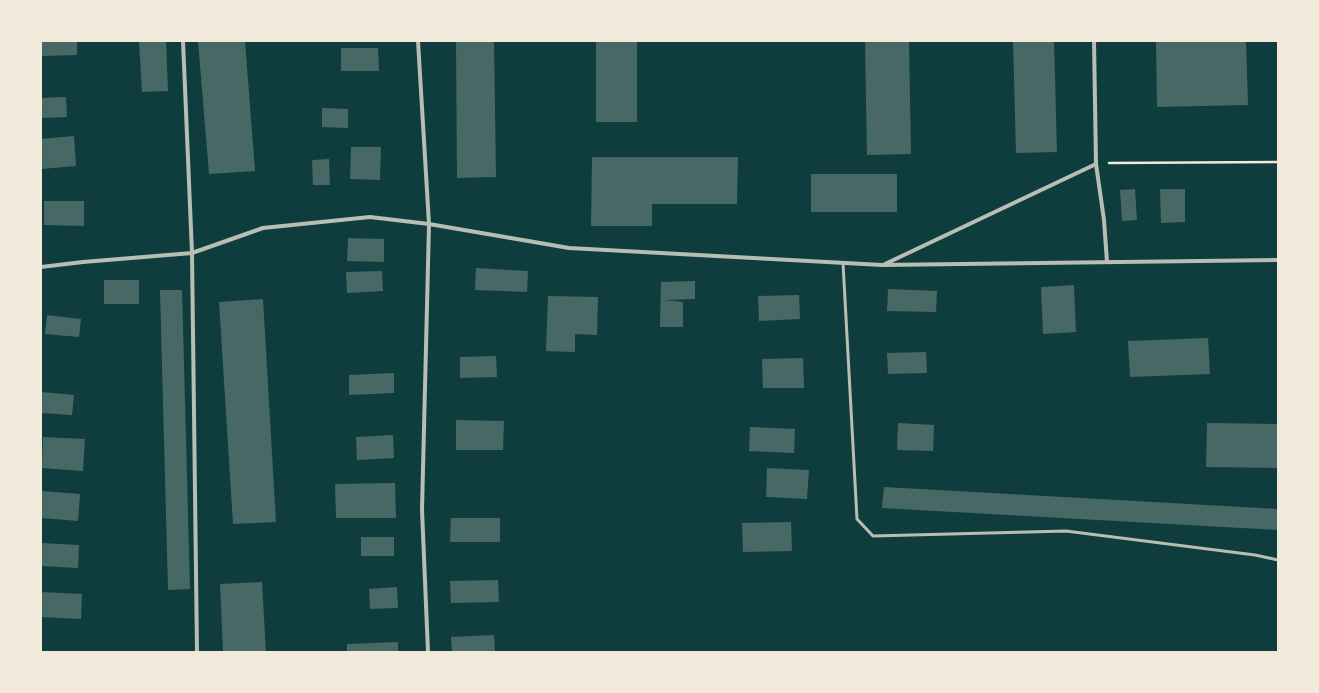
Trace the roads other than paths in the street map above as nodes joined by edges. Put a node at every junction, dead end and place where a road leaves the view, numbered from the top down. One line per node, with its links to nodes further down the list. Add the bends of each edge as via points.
1 (183, 41): 6 (street)
2 (418, 41): 5 (street)
3 (1094, 41): 4 (street)
4 (1096, 164): 8 (street); 10 (street)
5 (429, 224): 6 (street, via 370,217 263,228); 9 (street, via 569,248); 14 (street, via 422,510)
6 (192, 253): 11 (street); 13 (street)
7 (1278, 260): 8 (street)
8 (1107, 262): 10 (street)
9 (843, 263): 10 (street); 12 (lane, via 857,519 873,536 1066,532)
10 (882, 265)
11 (41, 267)
12 (1278, 560)
13 (197, 652)
14 (428, 652)

